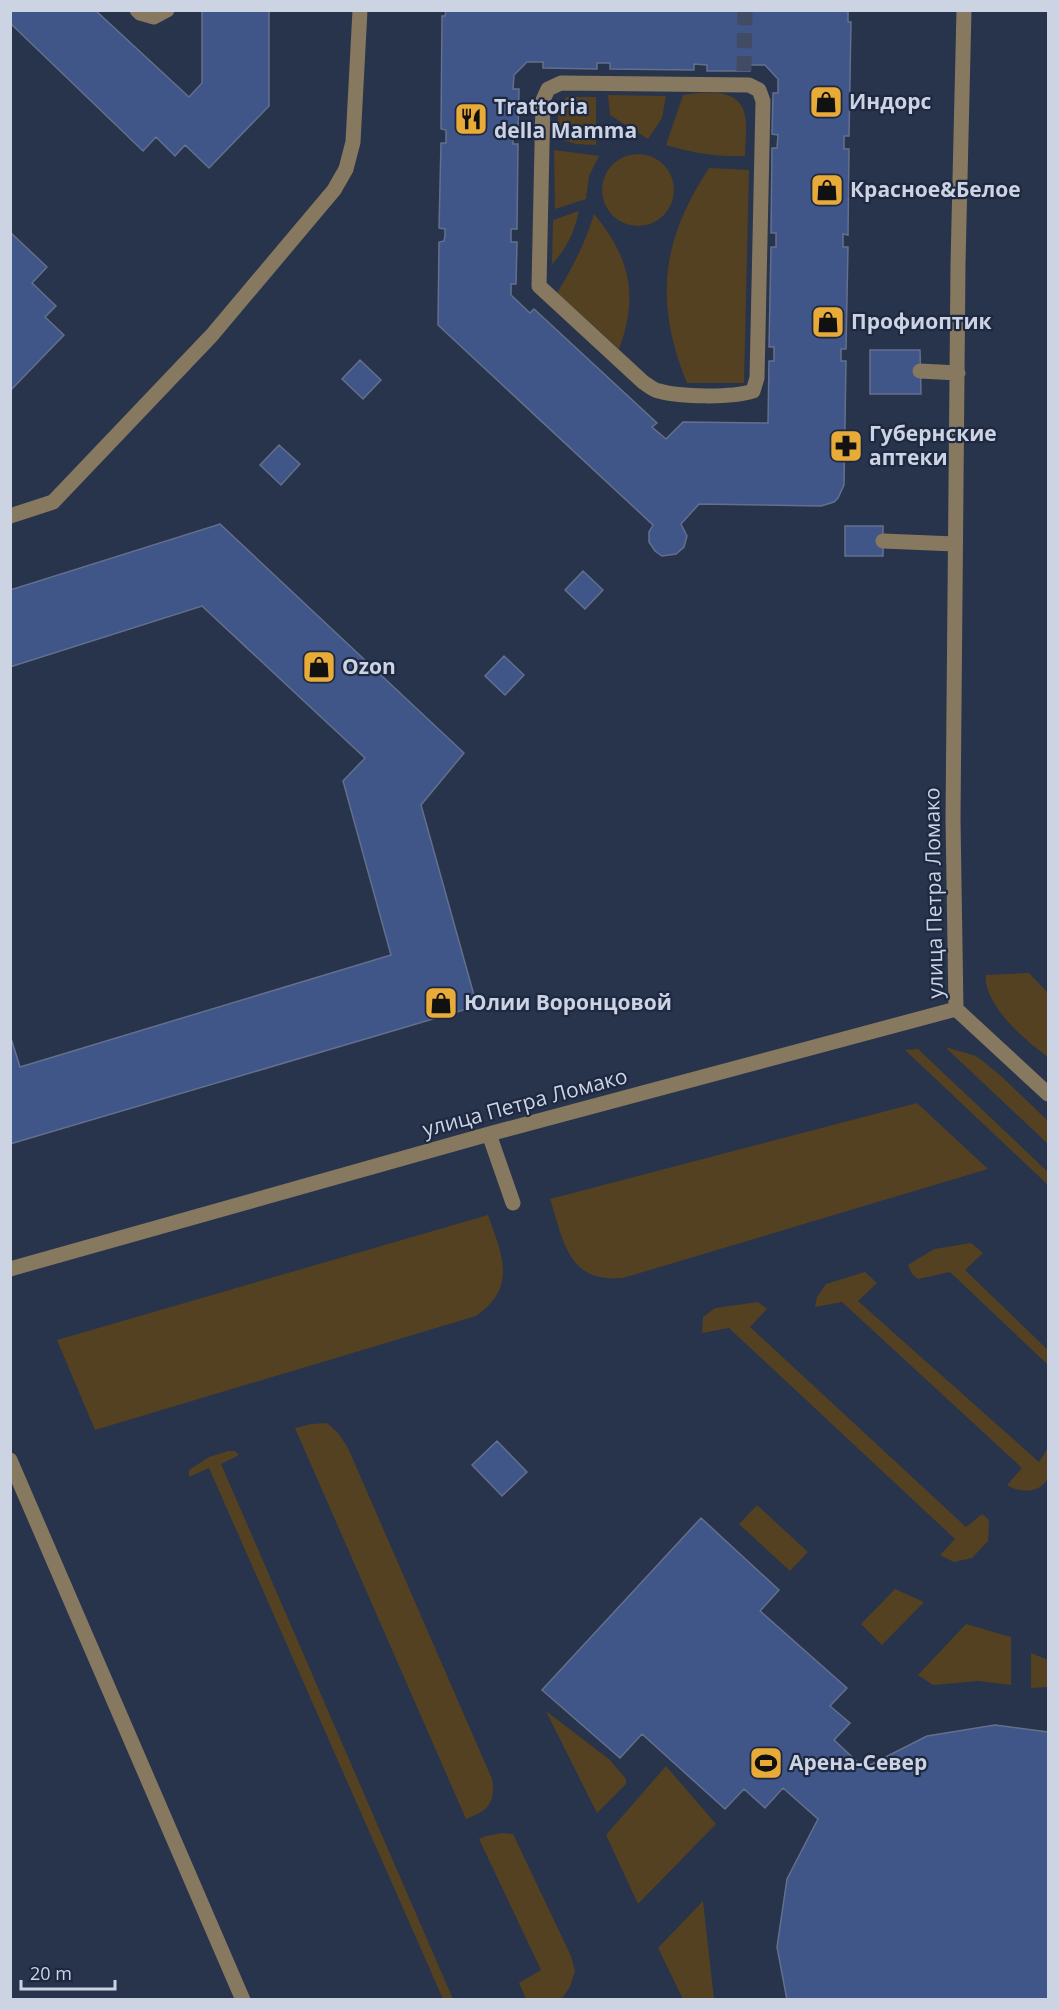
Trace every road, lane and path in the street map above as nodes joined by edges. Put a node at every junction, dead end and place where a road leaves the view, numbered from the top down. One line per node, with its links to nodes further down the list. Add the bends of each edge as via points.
1 (137, 10): 2 (street, via 154,17)
2 (167, 10)
3 (360, 10): 8 (street, via 353,142 346,169 334,190 212,335 53,502)
4 (964, 10): 7 (street, улица Петра Ломако)
5 (744, 78): 5 (street, via 561,83 548,89 543,100 539,286 656,391 740,395 753,391 757,378 763,101 759,90)
6 (920, 371): 7 (street)
7 (958, 373): 10 (street, улица Петра Ломако)
8 (10, 516)
9 (883, 541): 10 (street)
10 (955, 544): 11 (street, улица Петра Ломако)
11 (956, 1009): 12 (street); 13 (street, улица Петра Ломако)
12 (1048, 1094)
13 (489, 1134): 14 (street); 15 (street, улица Петра Ломако)
14 (513, 1203)
15 (10, 1269)
16 (10, 1460): 17 (street)
17 (243, 2000)

